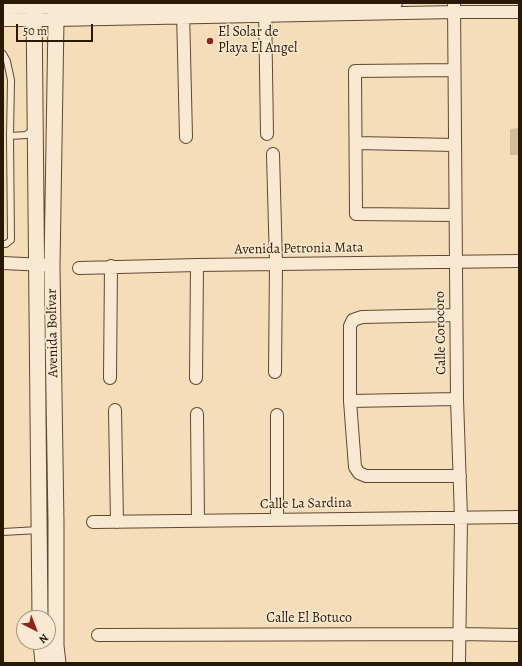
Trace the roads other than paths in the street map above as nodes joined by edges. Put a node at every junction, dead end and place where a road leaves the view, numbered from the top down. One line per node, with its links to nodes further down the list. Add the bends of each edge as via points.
1 (396, 3): 8 (street)
2 (155, 5): 7 (street); 9 (street)
3 (3, 8): 6 (street)
4 (454, 8): 8 (street); 10 (street); 13 (street, Calle Corocoro)
5 (243, 9): 8 (street); 9 (street)
6 (34, 10): 7 (street); 11 (street); 14 (street, Avenida Bolívar)
7 (55, 10): 9 (street); 27 (street, Avenida Bolívar)
8 (265, 11): 15 (street)
9 (183, 12): 17 (street)
10 (519, 12)
11 (3, 20)
12 (3, 54): 16 (lane, via 11,80)
13 (454, 70): 18 (street, via 355,71); 19 (street, Calle Corocoro)
14 (35, 129): 16 (lane, via 26,135); 27 (street, Avenida Bolívar)
15 (267, 134)
16 (10, 136): 22 (lane, via 11,240)
17 (186, 137)
18 (356, 143): 19 (street); 21 (street, via 356,214)
19 (455, 145): 21 (street, Calle Corocoro)
20 (273, 154): 26 (street)
21 (455, 215): 23 (street, Calle Corocoro)
22 (3, 244)
23 (456, 262): 24 (street, Avenida Petronia Mata); 26 (street, Avenida Petronia Mata); 31 (street, Calle Corocoro)
24 (519, 262)
25 (3, 263): 27 (street)
26 (276, 264): 28 (street, Avenida Petronia Mata); 32 (street)
27 (44, 265): 47 (street, Avenida Bolívar); 55 (street, Avenida Bolívar, via 56,523)
28 (197, 265): 29 (street, Avenida Petronia Mata); 34 (street)
29 (112, 266): 30 (street, Avenida Petronia Mata); 33 (street)
30 (79, 268)
31 (456, 315): 35 (street, Calle Corocoro); 36 (street, via 362,317 353,320 350,326)
32 (275, 372)
33 (110, 378)
34 (196, 378)
35 (457, 399): 36 (street); 40 (street, Calle Corocoro)
36 (350, 401): 40 (street, via 355,467 359,473 366,476)
37 (115, 410): 46 (street)
38 (197, 414): 44 (street)
39 (277, 416): 43 (street)
40 (460, 476): 42 (street, Calle Corocoro)
41 (519, 517): 42 (street, Calle La Sardina)
42 (461, 518): 43 (street, Calle La Sardina); 50 (street, Calle Corocoro)
43 (277, 520): 44 (street, Calle La Sardina)
44 (198, 521): 46 (street, Calle La Sardina)
45 (93, 522): 46 (street, Calle La Sardina)
46 (118, 522)
47 (39, 530): 48 (lane); 49 (street, Avenida Bolívar)
48 (3, 532)
49 (40, 610)
50 (459, 634): 51 (street, Calle El Botuco); 52 (street, Calle El Botuco); 56 (street, Calle Corocoro)
51 (98, 635)
52 (519, 636)
53 (42, 650): 54 (street)
54 (43, 663)
55 (58, 663)
56 (459, 663)

